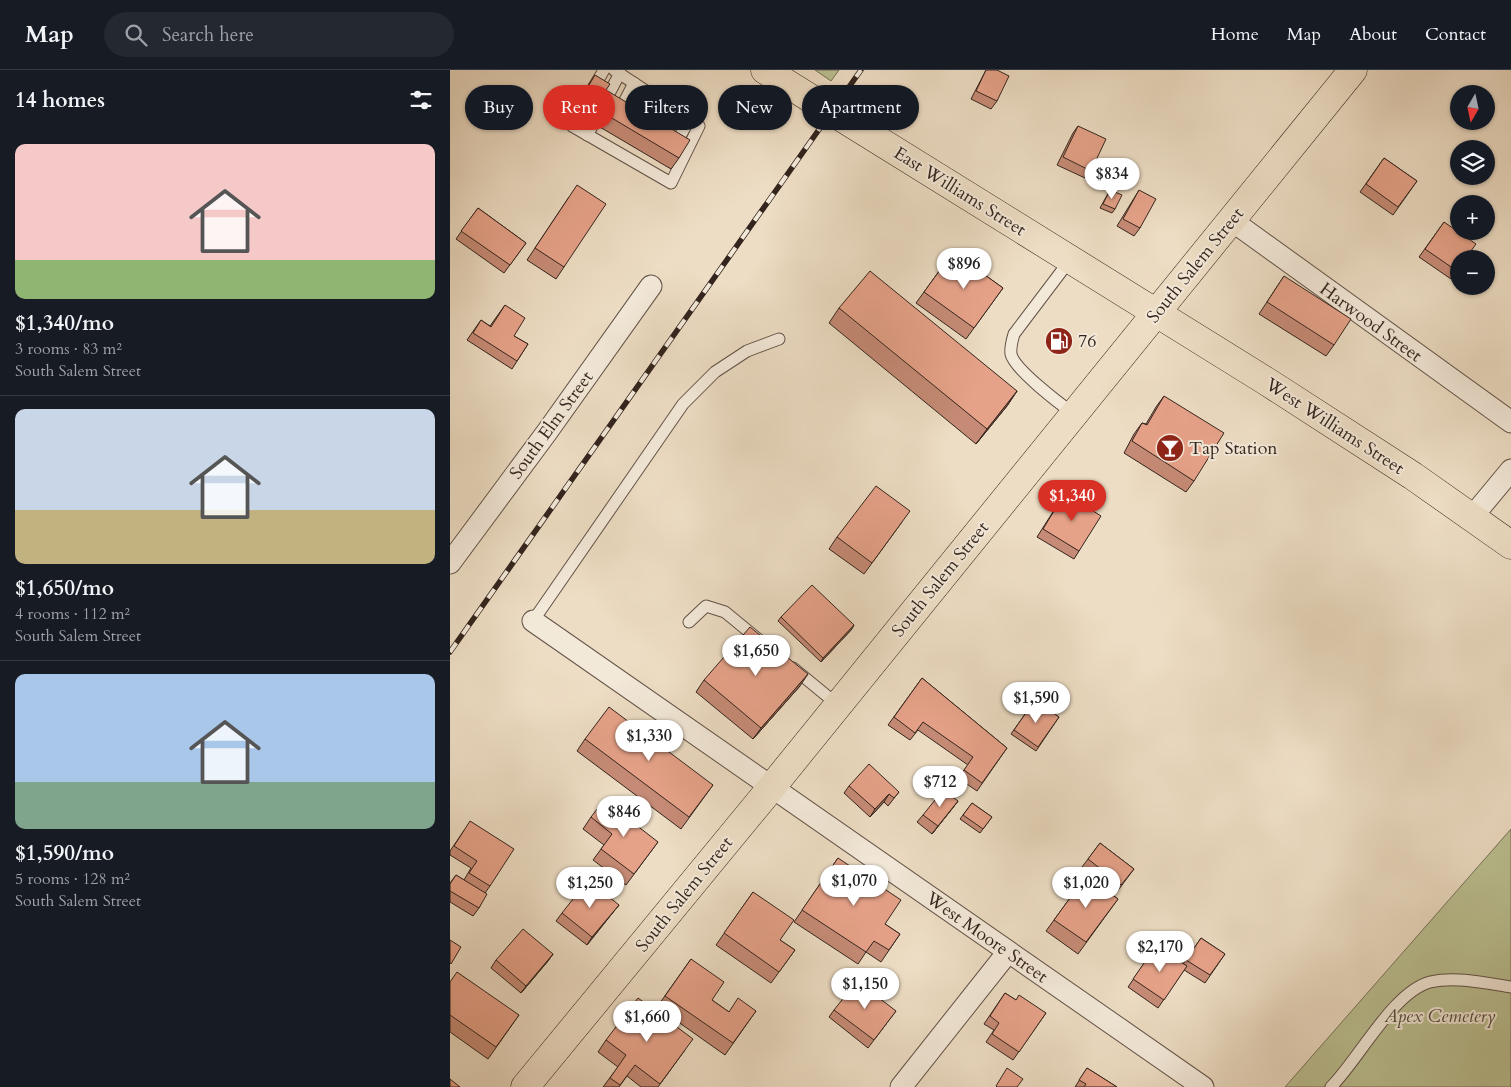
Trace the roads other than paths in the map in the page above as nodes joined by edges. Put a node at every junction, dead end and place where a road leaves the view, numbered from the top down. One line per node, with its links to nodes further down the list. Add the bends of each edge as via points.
1 (604, 70): 6 (lane)
2 (765, 70): 23 (main road, East Williams Street)
3 (1353, 70): 22 (main road, South Salem Street)
4 (617, 72): 5 (lane); 7 (lane)
5 (634, 83): 8 (lane); 9 (lane)
6 (595, 85)
7 (611, 85)
8 (637, 85)
9 (618, 114)
10 (579, 130): 17 (lane)
11 (590, 130): 17 (lane)
12 (655, 130): 16 (lane)
13 (683, 130): 20 (lane)
14 (697, 130): 21 (lane, via 671,183 661,170 640,158)
15 (608, 132): 18 (lane)
16 (653, 134)
17 (587, 135): 18 (lane)
18 (602, 143): 21 (lane)
19 (627, 143): 21 (lane)
20 (674, 147)
21 (621, 154)
22 (1231, 220): 25 (main road, South Salem Street); 28 (street, Harwood Street)
23 (1070, 260): 25 (main road, East Williams Street); 27 (lane, via 1014,334 1010,345 1014,362)
24 (651, 286): 32 (street, South Elm Street)
25 (1155, 313): 27 (main road, South Salem Street); 30 (main road, West Williams Street, via 1357,439)
26 (779, 339): 33 (lane, via 747,351 715,372 683,404)
27 (1073, 413): 37 (main road, South Salem Street)
28 (1511, 422)
29 (1511, 470): 30 (street)
30 (1472, 517): 31 (main road, West Williams Street)
31 (1511, 545)
32 (450, 563)
33 (533, 621): 38 (street, West Moore Street)
34 (689, 622): 35 (lane, via 706,606 725,612)
35 (770, 649)
36 (784, 661): 37 (lane)
37 (838, 705): 38 (main road, South Salem Street)
38 (771, 788): 39 (street, West Moore Street); 41 (main road, South Salem Street)
39 (1008, 952): 42 (street); 43 (street, West Moore Street)
40 (1511, 986): 44 (lane, via 1442,980 1408,993)
41 (525, 1087)
42 (901, 1087)
43 (1203, 1087)
44 (1331, 1087)

